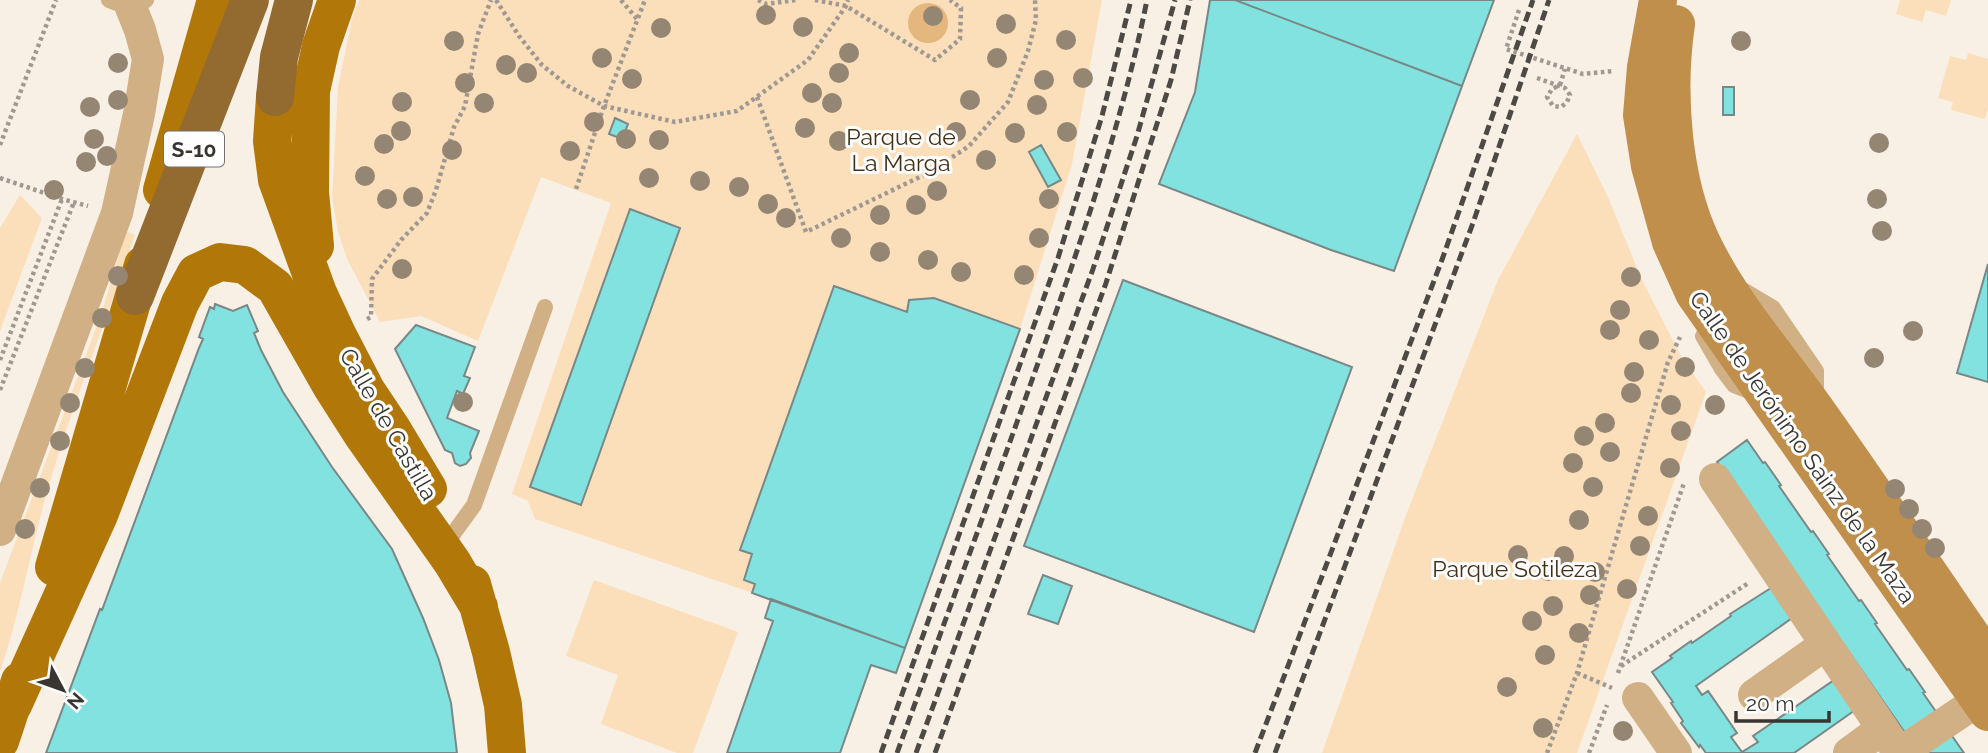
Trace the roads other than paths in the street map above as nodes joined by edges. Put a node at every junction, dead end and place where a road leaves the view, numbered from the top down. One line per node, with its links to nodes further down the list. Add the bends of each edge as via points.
1 (216, 0): 12 (main road)
2 (250, 0): 12 (highway, S-10)
3 (294, 0): 9 (highway, via 279,57)
4 (337, 0): 11 (main road, via 311,91 310,192)
5 (1648, 0): 8 (main road)
6 (129, 2): 16 (street, via 148,59 117,213)
7 (1676, 8): 8 (main road, Calle de Jerónimo Sainz de la Maza); 20 (main road, Calle de Jerónimo Sainz de la Maza, via 1673,123 1680,180 1702,242 1737,301)
8 (1632, 69): 10 (main road, Calle de Jerónimo Sainz de la Maza, via 1650,166)
9 (275, 97): 11 (main road, Calle de Castilla, via 272,141 276,180)
10 (1679, 260): 14 (main road, Calle de Jerónimo Sainz de la Maza, via 1694,293); 14 (lane, via 1681,300 1688,321 1734,385)
11 (318, 293): 17 (main road, Calle de Castilla, via 366,390)
12 (135, 296): 23 (main road)
13 (545, 307): 17 (lane, via 474,505)
14 (1766, 398): 24 (main road, Calle de Jerónimo Sainz de la Maza)
15 (1701, 475): 19 (street)
16 (0, 530)
17 (453, 534): 18 (main road, Calle de Castilla)
18 (479, 607): 23 (main road, via 332,387 275,287 245,265 220,262 196,272 180,303 99,515); 28 (main road, Calle de Castilla, via 503,705)
19 (1826, 644): 21 (street); 26 (street)
20 (1988, 660)
21 (1754, 695)
22 (1620, 696): 29 (street)
23 (13, 705): 25 (main road)
24 (1984, 706): 26 (street)
25 (0, 741)
26 (1894, 745): 27 (street)
27 (1853, 752)
28 (507, 753)
29 (1676, 753)

